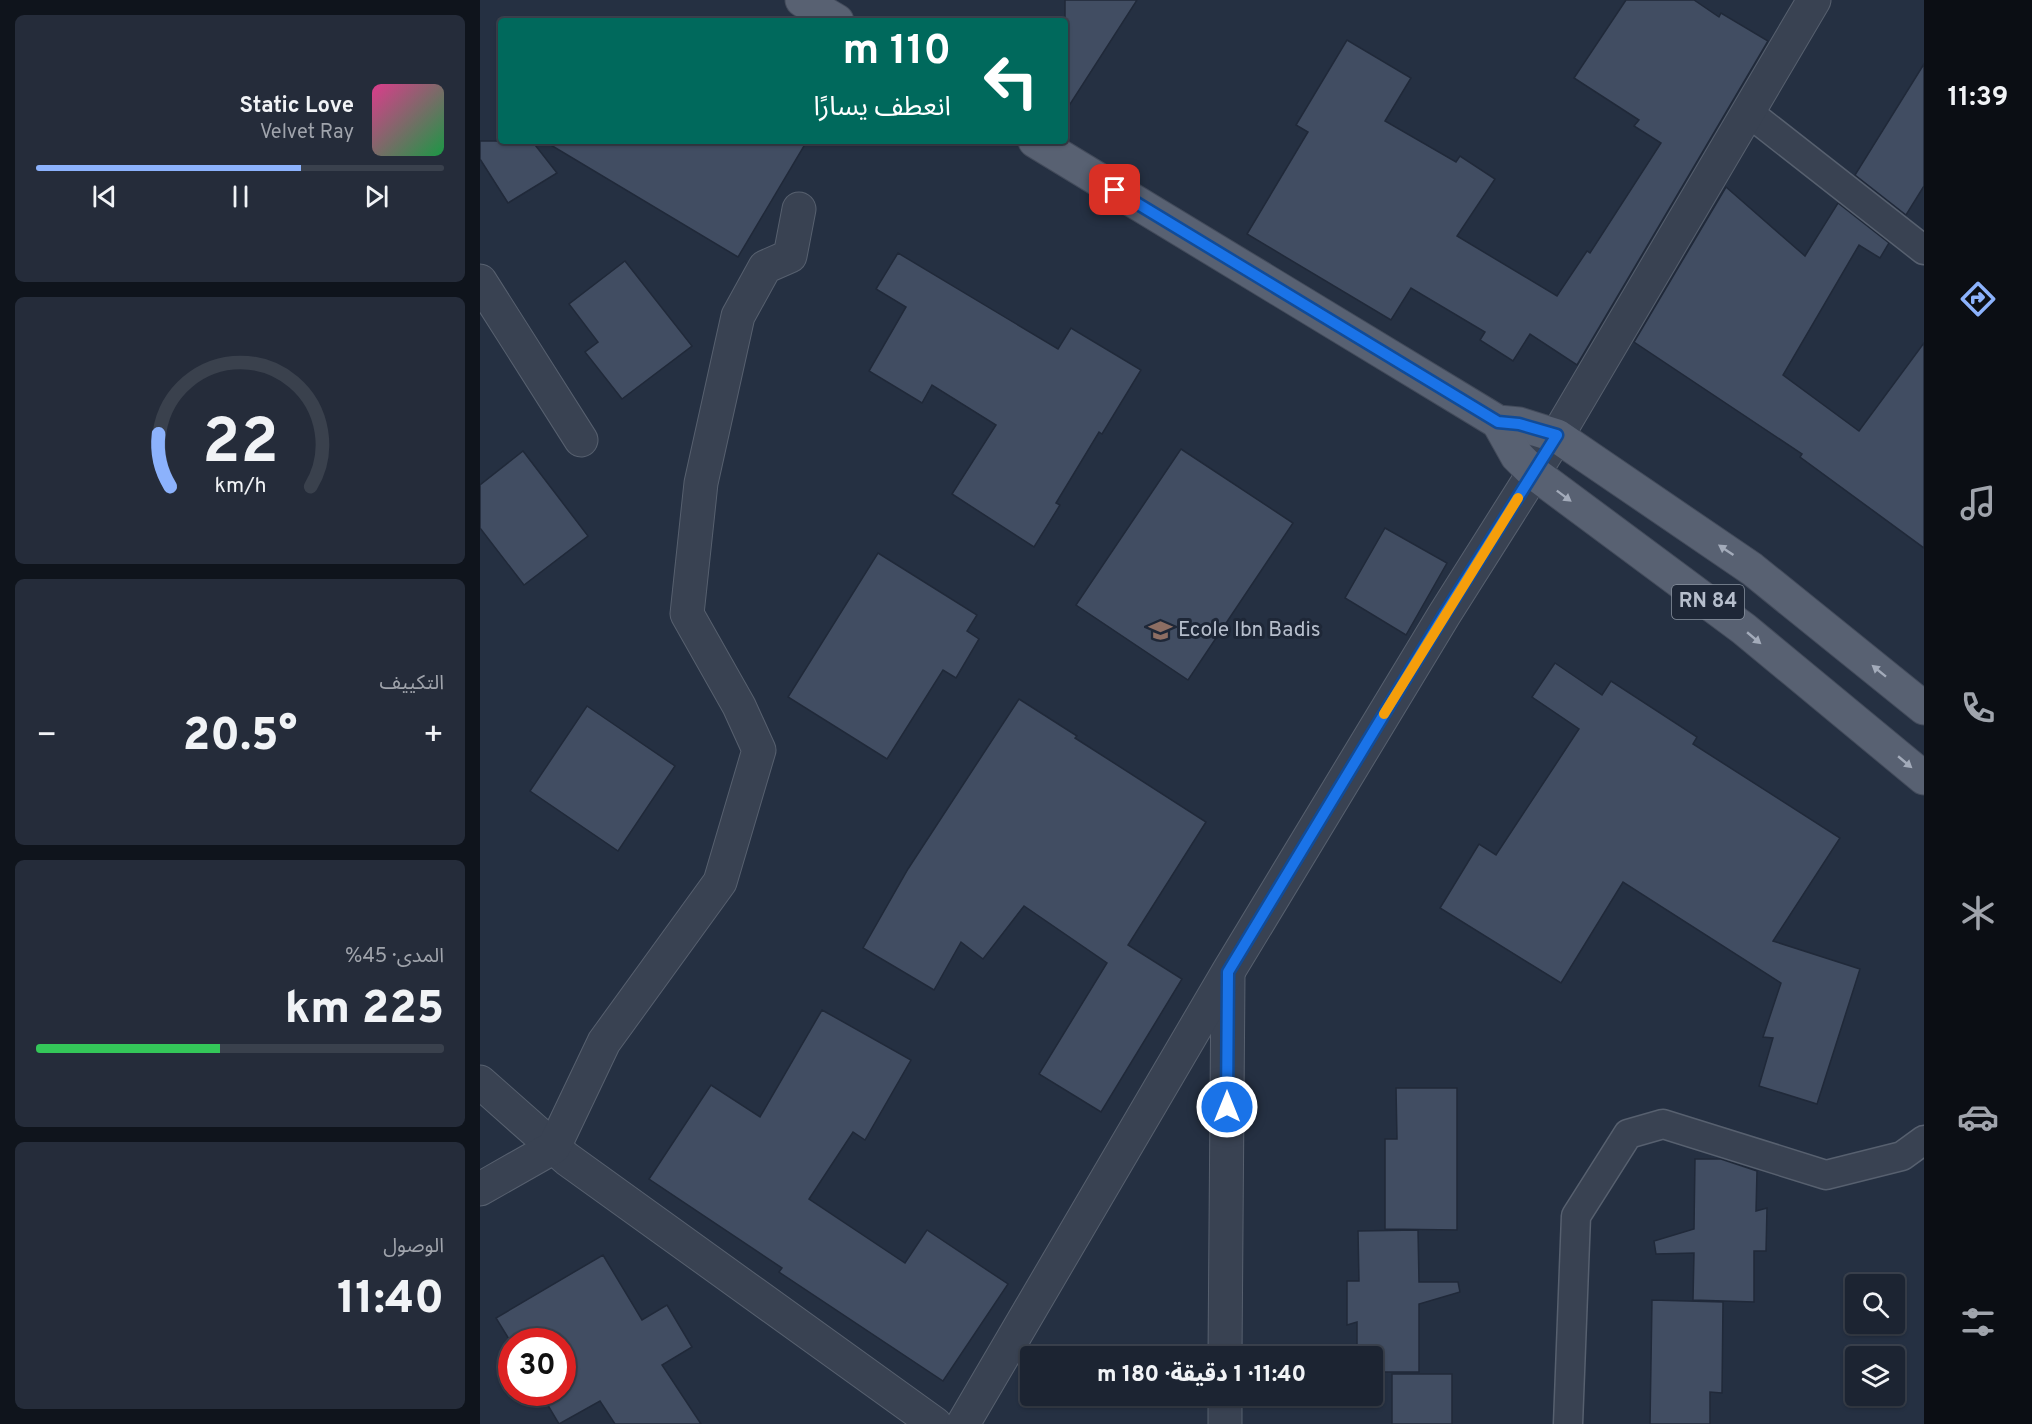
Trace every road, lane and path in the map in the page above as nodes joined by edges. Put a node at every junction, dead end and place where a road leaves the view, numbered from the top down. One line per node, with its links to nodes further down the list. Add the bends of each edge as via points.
1 (1814, 0): 2 (street)
2 (1748, 112): 5 (lane); 8 (street)
3 (1040, 144): 7 (main road, RN 84)
4 (799, 209): 16 (street, via 790,256 765,267 738,316 701,483 687,614 759,750 720,882 604,1042)
5 (1924, 250)
6 (480, 281): 9 (street)
7 (1498, 422): 8 (main road, RN 84); 10 (main road, RN 84, via 1517,456)
8 (1557, 435): 10 (street); 11 (main road, RN 84, one-way to 8, via 1752,568)
9 (581, 440)
10 (1534, 473): 12 (main road, RN 84, one-way to 12, via 1744,629); 13 (street)
11 (1924, 708)
12 (1924, 778)
13 (1228, 972): 18 (street); 21 (street)
14 (480, 1082): 16 (street)
15 (1924, 1140): 23 (lane, via 1902,1156 1826,1174 1663,1124 1628,1134 1576,1216)
16 (554, 1147): 17 (street); 20 (street)
17 (480, 1189)
18 (1225, 1346)
19 (1225, 1406): 22 (street)
20 (935, 1424)
21 (963, 1424)
22 (1225, 1424)
23 (1569, 1424)

